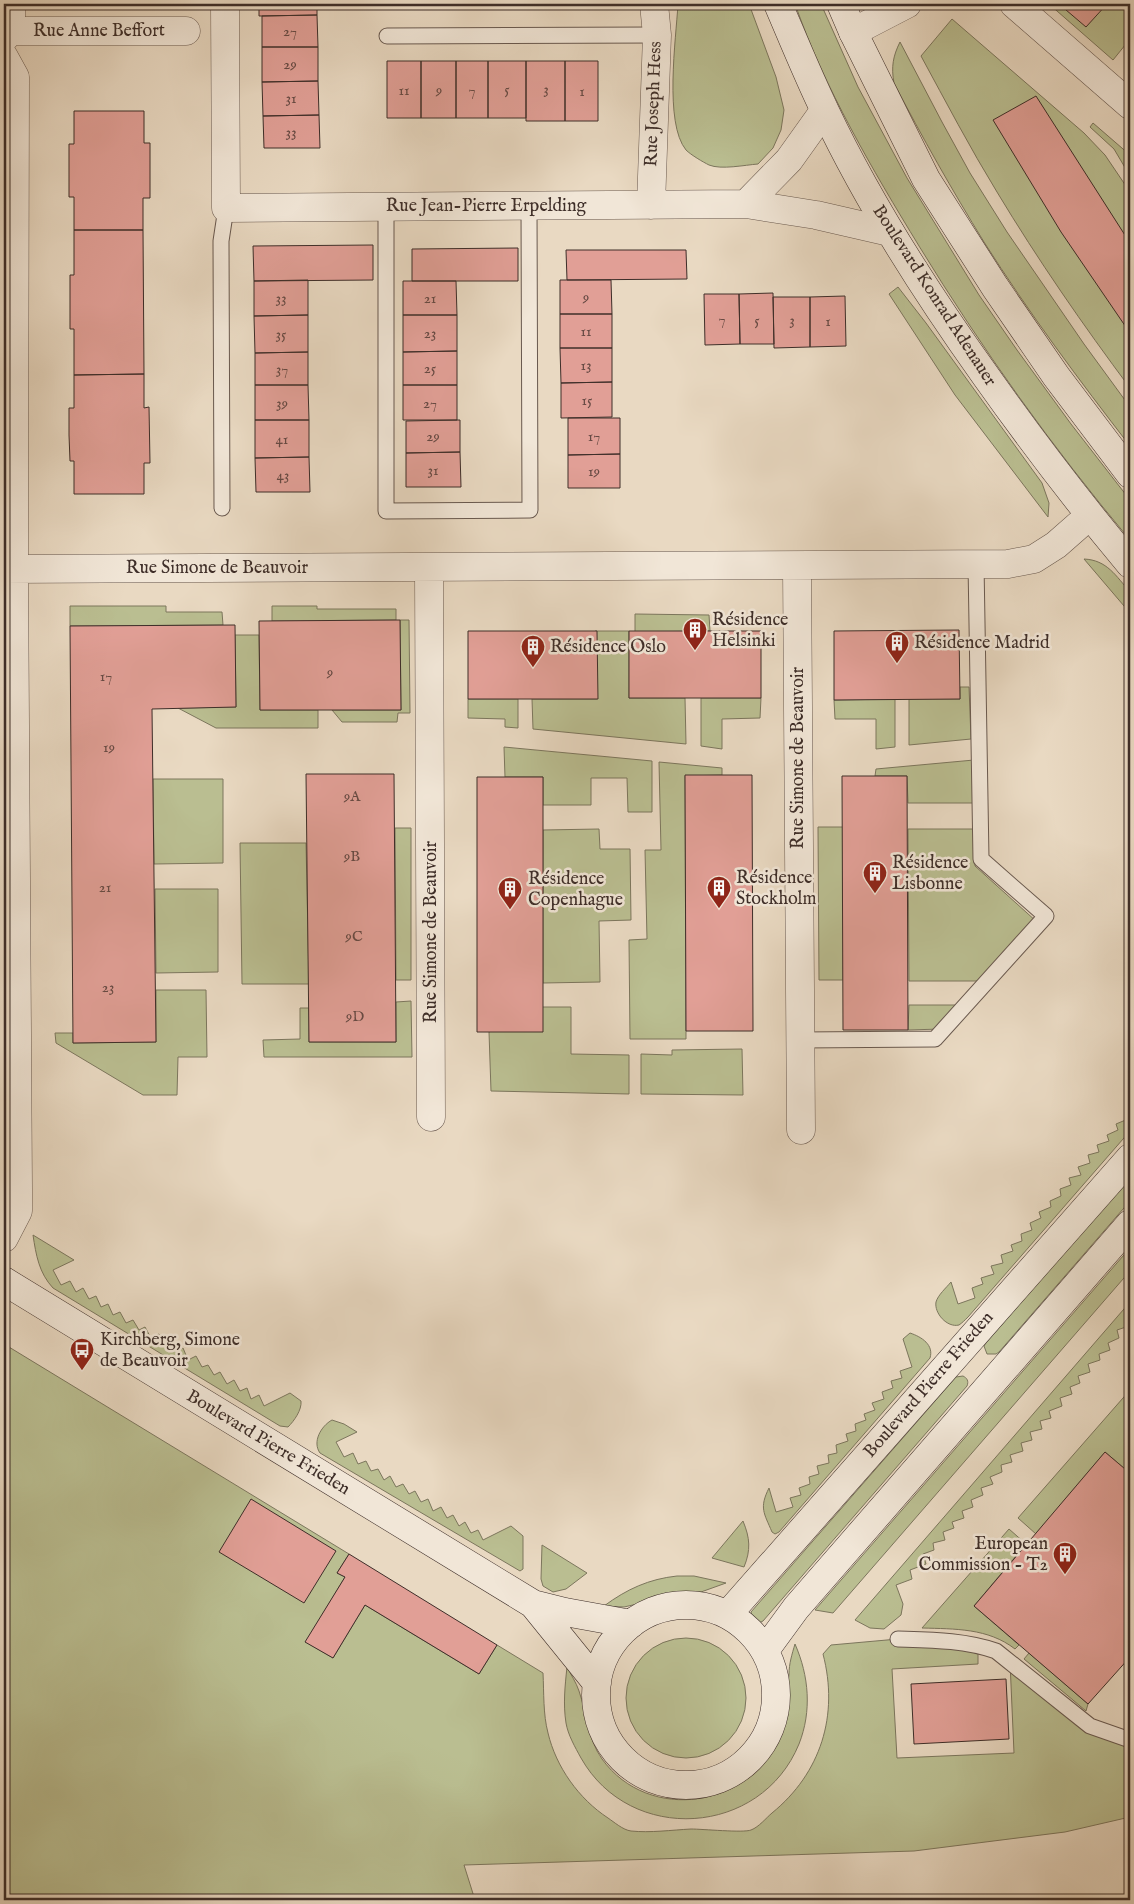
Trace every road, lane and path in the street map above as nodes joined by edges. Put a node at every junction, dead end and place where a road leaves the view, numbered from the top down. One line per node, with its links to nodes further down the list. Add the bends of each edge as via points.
1 (11, 4): 10 (street)
2 (225, 4): 20 (street)
3 (654, 4): 11 (street, Rue Joseph Hess)
4 (778, 4): 15 (street, Boulevard Konrad Adenauer)
5 (841, 4): 9 (street)
6 (907, 4): 9 (street)
7 (1014, 4): 14 (street)
8 (186, 31): 10 (street, Rue Anne Beffort)
9 (852, 32): 22 (street, via 932,187 994,287)
10 (8, 35)
11 (657, 35): 12 (lane); 17 (street, Rue Joseph Hess)
12 (387, 36)
13 (4, 57): 29 (street, via 15,77)
14 (1130, 106)
15 (824, 111): 16 (street, via 789,160); 21 (street, Boulevard Konrad Adenauer)
16 (746, 204): 17 (street, Rue Jean-Pierre Erpelding); 21 (street, Rue Jean-Pierre Erpelding, via 816,215)
17 (651, 205): 18 (street, Rue Jean-Pierre Erpelding)
18 (530, 206): 19 (street, Rue Jean-Pierre Erpelding); 19 (lane, via 530,510 386,511)
19 (386, 207): 20 (street, Rue Jean-Pierre Erpelding)
20 (226, 208): 23 (lane, via 221,241)
21 (890, 232): 24 (street, Boulevard Konrad Adenauer, via 948,322)
22 (1130, 474)
23 (222, 508)
24 (1089, 516): 25 (street, Rue Simone de Beauvoir, via 1056,545 1034,559 1008,564); 26 (street, Boulevard Konrad Adenauer)
25 (976, 564): 27 (street, Rue Simone de Beauvoir); 30 (lane, via 981,859 1046,916 935,1039)
26 (1130, 564)
27 (797, 566): 28 (street, Rue Simone de Beauvoir); 30 (street, Rue Simone de Beauvoir)
28 (429, 568): 29 (street, Rue Simone de Beauvoir); 31 (street, Rue Simone de Beauvoir)
29 (9, 569): 35 (street, via 18,1211)
30 (800, 1040): 32 (street, Rue Simone de Beauvoir)
31 (431, 1116)
32 (802, 1130)
33 (1130, 1158): 38 (street, Boulevard Pierre Frieden)
34 (1130, 1224): 41 (street, via 796,1608)
35 (4, 1238)
36 (4, 1281): 37 (street, Boulevard Pierre Frieden)
37 (533, 1604): 39 (street, Boulevard Pierre Frieden); 42 (street, Boulevard Pierre Frieden)
38 (729, 1613): 39 (street, via 706,1606 684,1606 664,1610); 41 (street, via 750,1628)
39 (631, 1624): 42 (street, via 608,1652)
40 (898, 1639): 43 (lane, via 978,1644 996,1651 1090,1726)
41 (766, 1649): 42 (street, via 774,1672 775,1701 769,1725 759,1747 745,1763 729,1775 710,1782 674,1784 641,1773 626,1763 602,1730)
42 (597, 1683)
43 (1130, 1740)

